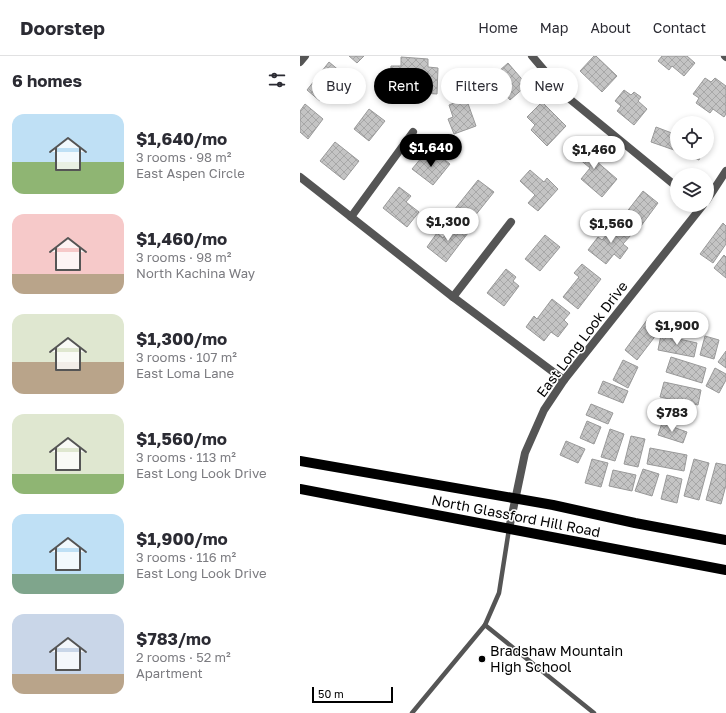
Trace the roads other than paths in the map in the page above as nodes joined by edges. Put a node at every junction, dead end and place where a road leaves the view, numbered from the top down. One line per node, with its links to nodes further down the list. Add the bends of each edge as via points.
1 (305, 56): 3 (street)
2 (532, 56): 7 (street, via 566,96)
3 (300, 62)
4 (413, 132): 10 (street)
5 (726, 171): 8 (street)
6 (300, 177): 10 (street)
7 (670, 181)
8 (714, 189)
9 (697, 212): 13 (street, East Long Look Drive)
10 (351, 217): 12 (street)
11 (510, 222): 12 (street)
12 (453, 297): 13 (street)
13 (564, 380): 16 (street, East Long Look Drive, via 544,410 525,453)
14 (300, 462): 16 (main road, North Glassford Hill Road)
15 (300, 489): 17 (main road, North Glassford Hill Road)
16 (516, 499): 17 (street, East Long Look Drive); 18 (main road, North Glassford Hill Road)
17 (509, 529): 19 (main road, North Glassford Hill Road); 20 (lane, via 499,593)
18 (726, 540)
19 (726, 570)
20 (485, 625): 21 (lane); 22 (lane)
21 (412, 713)
22 (594, 713)

